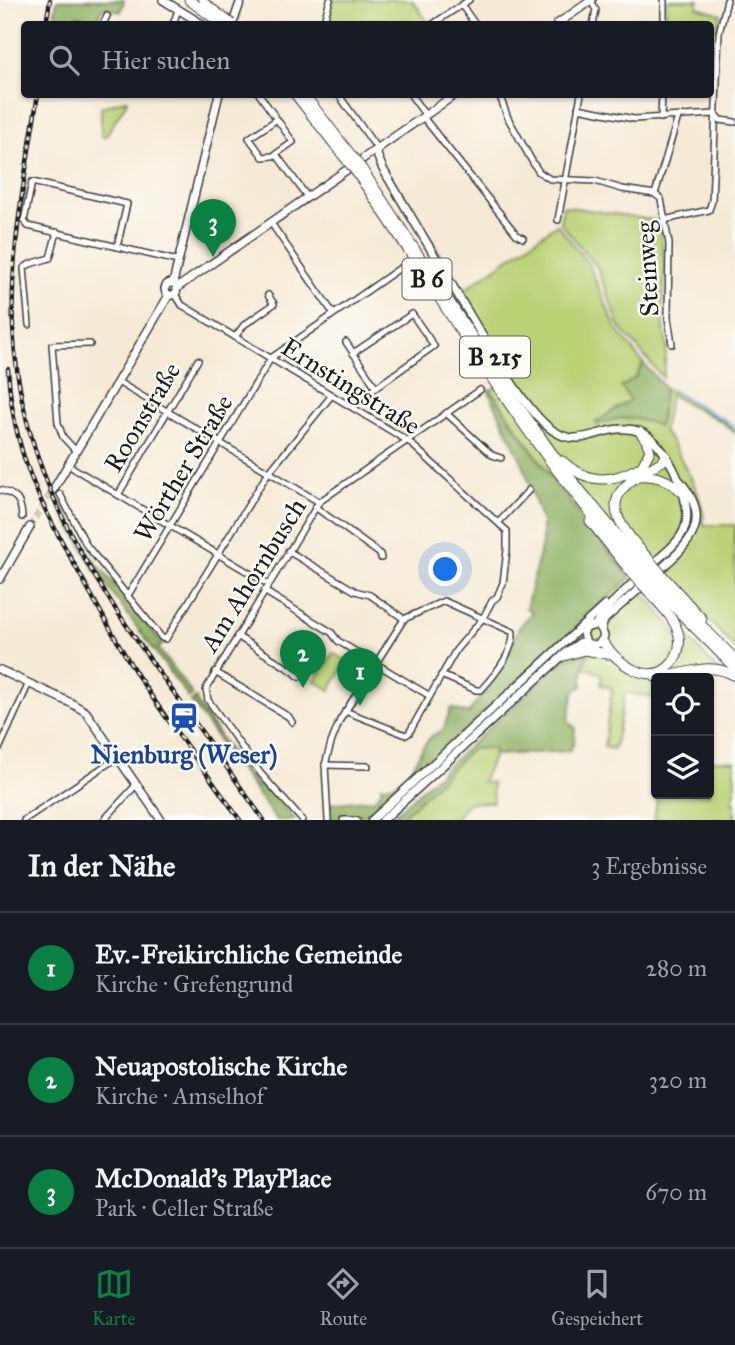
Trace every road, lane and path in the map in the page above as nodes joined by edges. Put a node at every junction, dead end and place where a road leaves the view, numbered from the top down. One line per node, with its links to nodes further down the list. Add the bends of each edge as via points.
1 (163, 0): 12 (main road)
2 (188, 0): 10 (highway)
3 (242, 0): 19 (main road)
4 (321, 0): 9 (street)
5 (469, 0): 11 (street)
6 (592, 0): 23 (main road); 24 (street)
7 (664, 0): 25 (street)
8 (727, 0): 37 (street, via 719,33)
9 (330, 1): 20 (street)
10 (201, 4): 17 (highway, bridge); 18 (highway, bridge)
11 (462, 6): 21 (street); 22 (street)
12 (178, 10): 15 (street); 16 (main road)
13 (107, 16): 14 (street)
14 (104, 21)
15 (174, 21)
16 (197, 21)
17 (218, 21)
18 (231, 21)
19 (236, 21)
20 (324, 21)
21 (438, 21)
22 (473, 21)
23 (561, 21)
24 (594, 21)
25 (664, 21)
26 (218, 98): 56 (main road)
27 (262, 98): 41 (street)
28 (302, 98): 45 (highway, B 6, bridge)
29 (302, 98): 45 (main road)
30 (341, 98): 43 (street)
31 (413, 98): 38 (street)
32 (451, 98): 38 (main road)
33 (500, 98): 47 (street, via 539,172)
34 (579, 98): 36 (street)
35 (662, 98): 40 (street)
36 (578, 108): 40 (street, via 634,119); 47 (street)
37 (715, 114): 39 (street); 42 (street, via 720,120); 51 (street, via 709,210)
38 (425, 117): 43 (main road); 54 (street)
39 (678, 117): 40 (street); 48 (street)
40 (661, 118)
41 (276, 120): 44 (street, via 293,142); 44 (street, via 249,138 263,157)
42 (735, 122)
43 (378, 150): 45 (main road); 46 (main road)
44 (276, 154): 49 (street)
45 (361, 166): 46 (main road, via 374,162); 49 (main road); 80 (highway, B 6); 101 (highway, B 6, via 503,396 571,489)
46 (383, 169): 76 (main road, B 215, via 498,360 547,427 576,439 616,429)
47 (565, 180): 48 (street, via 595,181); 50 (street)
48 (655, 194): 51 (street, Steinweg, via 661,199)
49 (308, 198): 52 (main road)
50 (558, 220)
51 (664, 220): 65 (street, Steinweg)
52 (271, 223): 58 (main road); 60 (street)
53 (57, 232): 55 (street); 55 (street, via 25,224 32,182 127,204); 61 (street, via 50,258 24,268)
54 (523, 238)
55 (117, 247): 56 (street)
56 (178, 261): 58 (main road)
57 (406, 266): 60 (street)
58 (174, 290): 62 (street, Ernstingstraße, via 182,305); 69 (main road)
59 (268, 295): 62 (street, via 274,304)
60 (334, 313): 67 (street)
61 (29, 325)
62 (235, 337): 67 (street, Ernstingstraße)
63 (346, 342): 66 (street)
64 (90, 344): 79 (street, via 52,345 58,424)
65 (672, 344)
66 (353, 353): 70 (street); 70 (street, via 412,314 434,346)
67 (271, 358): 72 (street, Ernstingstraße); 78 (street, Wörther Straße)
68 (198, 360): 74 (street, Roonstraße)
69 (118, 382): 74 (street); 79 (main road)
70 (375, 386): 73 (street)
71 (480, 390): 75 (street, Am Ahornbusch)
72 (332, 395): 73 (street, Ernstingstraße); 85 (street)
73 (350, 406): 77 (street, Ernstingstraße)
74 (168, 412): 78 (street); 92 (street, Roonstraße)
75 (446, 413): 77 (street, Am Ahornbusch); 82 (street)
76 (640, 432): 81 (main road, via 653,438); 83 (highway, via 650,451)
77 (408, 441): 93 (street, Am Ahornbusch); 95 (street, Ernstingstraße)
78 (219, 443): 85 (street); 96 (street, Wörther Straße)
79 (76, 451): 90 (main road)
80 (552, 453): 83 (highway, via 580,476 594,479 628,474); 101 (highway, B 6)
81 (666, 456): 83 (highway); 86 (highway); 87 (main road)
82 (501, 458)
83 (642, 466)
84 (72, 468): 92 (street)
85 (270, 473): 93 (street); 99 (street)
86 (636, 477): 91 (highway, via 665,478); 101 (highway, via 619,491 615,509)
87 (677, 478): 91 (main road); 109 (main road, via 694,503 695,532 679,553)
88 (0, 490): 94 (street, via 20,500)
89 (529, 490): 95 (street)
90 (57, 492): 106 (street, via 87,546)
91 (682, 492): 101 (main road, via 688,510 682,534)
92 (118, 495): 96 (street)
93 (317, 505): 98 (street, Am Ahornbusch); 100 (street)
94 (22, 517)
95 (499, 522): 107 (street, via 508,539 503,583)
96 (171, 526): 99 (street); 106 (street, Wörther Straße)
97 (30, 527): 102 (main road)
98 (288, 551): 103 (street, Am Ahornbusch); 108 (street, via 370,595)
99 (218, 555): 103 (street); 106 (street, via 168,637 162,638)
100 (381, 558)
101 (639, 565): 104 (highway, B 6, bridge); 104 (highway, bridge); 109 (main road); 115 (main road)
102 (0, 579)
103 (268, 584): 105 (street, Am Ahornbusch)
104 (657, 584): 112 (highway, via 679,636 677,656 669,667 649,674 637,672); 116 (highway, via 692,607); 118 (highway, B 6)
105 (264, 591): 110 (street, Am Ahornbusch); 117 (street)
106 (127, 597)
107 (483, 618): 108 (street, via 444,601); 121 (street); 121 (street, via 514,635 500,666 478,690)
108 (404, 619): 117 (street)
109 (598, 627): 111 (main road, via 589,626); 112 (main road, via 604,636)
110 (237, 636): 120 (street, Am Ahornbusch); 123 (street)
111 (585, 638): 112 (main road, via 591,645); 114 (main road); 115 (main road)
112 (600, 643): 113 (highway)
113 (608, 654): 114 (highway, via 584,650); 122 (highway, via 624,668 649,677 706,668)
114 (564, 656): 141 (main road)
115 (549, 659): 140 (main road)
116 (735, 659)
117 (376, 664): 125 (street); 126 (street)
118 (735, 668)
119 (0, 670): 124 (main road)
120 (215, 672): 127 (street); 136 (street, Am Ahornbusch, via 206,691 208,700)
121 (441, 675): 125 (street)
122 (735, 676)
123 (299, 677)
124 (29, 683): 128 (street); 129 (main road, via 87,712)
125 (430, 696): 126 (street, via 406,735)
126 (345, 711): 130 (street)
127 (292, 722)
128 (0, 747)
129 (118, 757): 132 (main road); 133 (street)
130 (326, 765): 131 (street); 137 (street)
131 (368, 766)
132 (137, 783): 134 (street); 135 (main road)
133 (24, 820)
134 (104, 820)
135 (161, 820)
136 (302, 820)
137 (328, 820)
138 (343, 820): 139 (street)
139 (357, 820)
140 (372, 820)
141 (383, 820)

